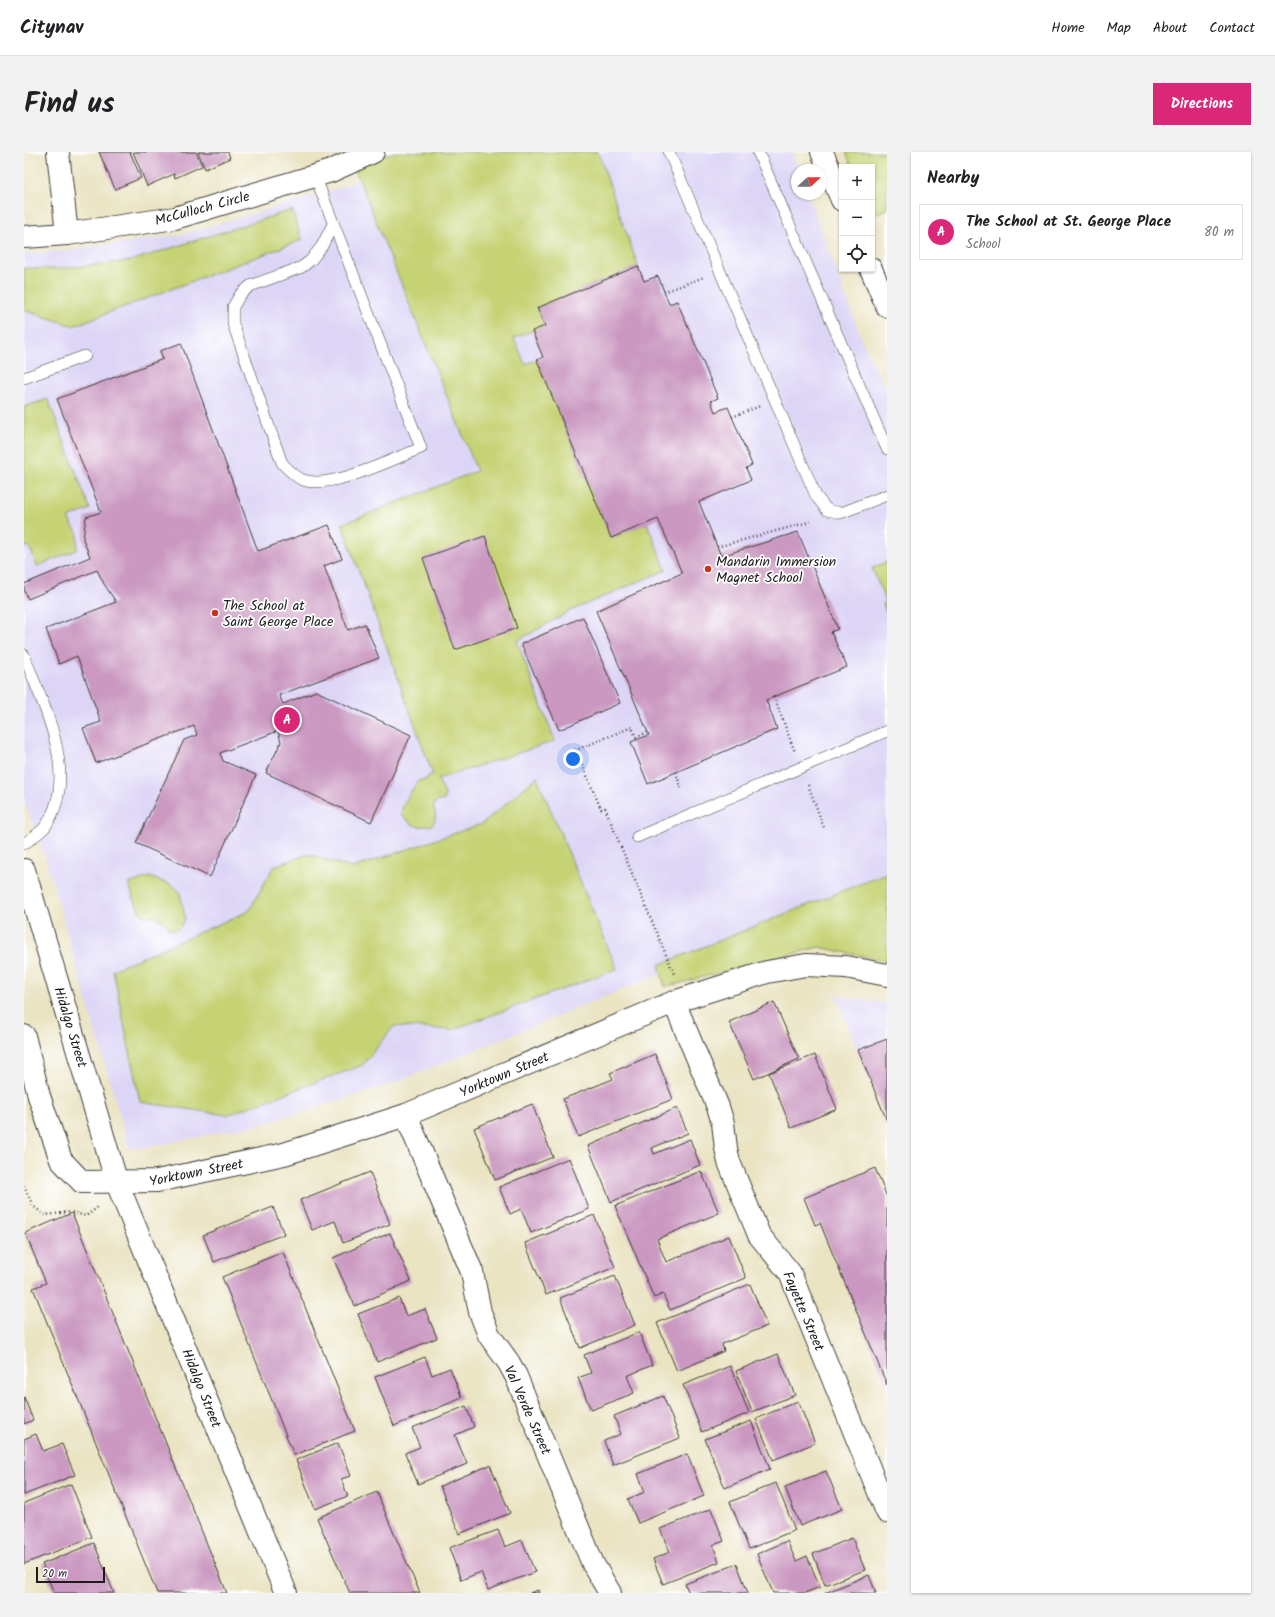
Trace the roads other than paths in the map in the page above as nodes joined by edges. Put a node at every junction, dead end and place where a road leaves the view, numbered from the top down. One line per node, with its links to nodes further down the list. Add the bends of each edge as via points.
1 (58, 152): 9 (street)
2 (373, 152): 6 (street, McCulloch Circle)
3 (669, 152): 16 (lane, via 816,496 827,510 841,513)
4 (758, 152): 15 (lane)
5 (822, 152): 7 (street)
6 (315, 176): 8 (lane); 9 (street, McCulloch Circle, via 175,218)
7 (839, 193)
8 (333, 224): 8 (lane, via 322,246 302,267 250,286 240,295 234,307 233,324 282,463 303,480 318,482 357,473 421,448)
9 (67, 234): 10 (street, McCulloch Circle)
10 (24, 237)
11 (872, 272): 12 (street)
12 (887, 306)
13 (85, 356): 14 (lane)
14 (24, 378)
15 (887, 449)
16 (887, 495)
17 (24, 655): 20 (lane, via 51,727 58,752 60,774 56,806 44,828)
18 (887, 732): 19 (lane)
19 (637, 837)
20 (24, 844)
21 (24, 870): 26 (street, Hidalgo Street)
22 (887, 975): 23 (street, Yorktown Street, via 846,967 806,965 767,972)
23 (674, 1002): 25 (street, Yorktown Street); 27 (street, Fayette Street, via 724,1123 730,1162 760,1235 790,1273)
24 (24, 1036): 26 (street, via 39,1096 62,1160 82,1182)
25 (406, 1115): 26 (street, Yorktown Street, via 284,1154 157,1181); 29 (street, Val Verde Street, via 472,1272 480,1312 489,1335 516,1376 593,1564)
26 (117, 1183): 28 (street, Hidalgo Street)
27 (887, 1512)
28 (286, 1593)
29 (610, 1593)

